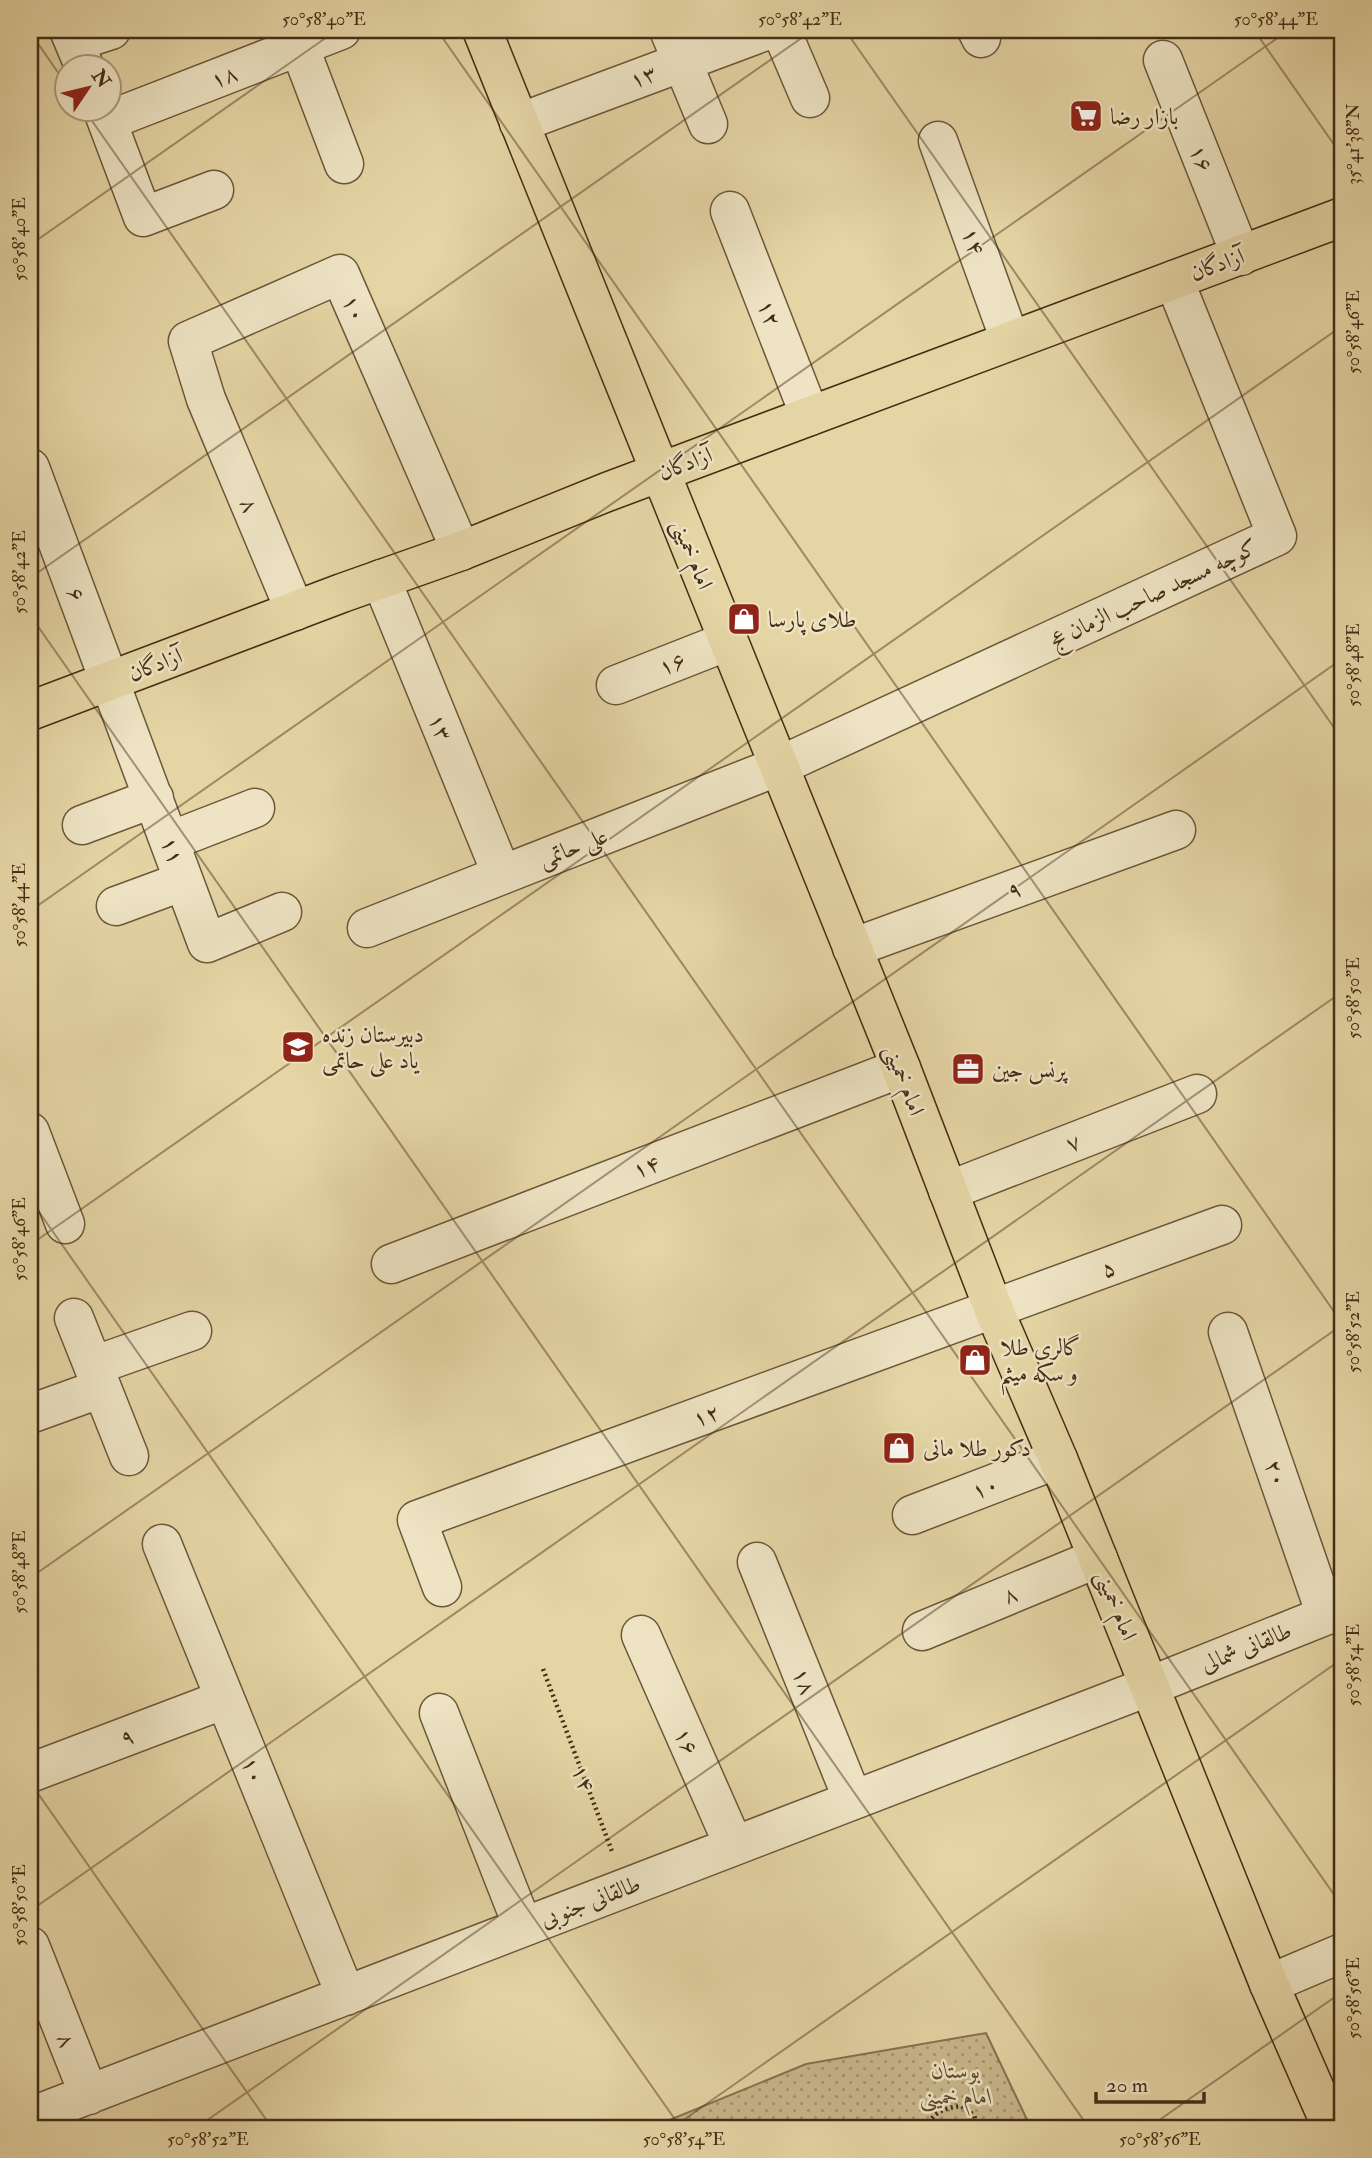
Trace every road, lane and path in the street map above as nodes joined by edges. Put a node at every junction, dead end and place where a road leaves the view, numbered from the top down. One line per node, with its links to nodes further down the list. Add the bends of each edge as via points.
1 (111, 30): 7 (street)
2 (341, 30): 6 (street, ۱۸)
3 (482, 30): 13 (main road, امام خمینی)
4 (768, 30): 8 (street, ۱۳)
5 (781, 30): 10 (street)
6 (296, 38): 11 (street, ۱۸); 16 (street)
7 (76, 46)
8 (675, 46): 13 (street, ۱۳); 14 (street)
9 (1163, 60): 20 (street, ۱۶)
10 (810, 98)
11 (122, 108)
12 (107, 122): 17 (street, via 143,217)
13 (519, 123): 26 (main road, امام خمینی)
14 (708, 124)
15 (938, 141): 22 (street, ۱۴)
16 (344, 164)
17 (214, 190)
18 (730, 211): 24 (street, ۱۲)
19 (1342, 217): 20 (main road, آزادگان)
20 (1241, 256): 21 (main road, آزادگان)
21 (1174, 280): 22 (main road, آزادگان); 34 (street, کوچه مسجد صاحب الزمان عج, via 1277,536)
22 (1010, 341): 24 (main road, آزادگان)
23 (206, 399): 27 (street, ۱۰, via 188,341 340,274); 29 (street, ۸)
24 (810, 416): 26 (main road, آزادگان)
25 (30, 468): 31 (street, ۶)
26 (660, 472): 27 (main road, آزادگان); 30 (main road, امام خمینی)
27 (461, 551): 28 (main road, آزادگان)
28 (381, 579): 29 (main road, آزادگان); 40 (street, ۱۳)
29 (295, 611): 31 (main road, آزادگان)
30 (728, 641): 32 (street, ۱۶); 34 (main road, امام خمینی)
31 (110, 681): 33 (main road, آزادگان); 35 (street, ۱۱)
32 (615, 685)
33 (30, 711)
34 (779, 766): 40 (street, علی حاتمی); 45 (main road, امام خمینی)
35 (154, 798): 37 (street); 39 (street, ۱۱)
36 (256, 808): 39 (street)
37 (82, 825)
38 (1176, 830): 45 (street, ۹)
39 (170, 841): 41 (street, ۱۱)
40 (502, 875): 44 (street, علی حاتمی)
41 (184, 881): 42 (street); 43 (street, ۱۱, via 207,943)
42 (116, 906)
43 (282, 912)
44 (367, 928)
45 (852, 948): 46 (main road, امام خمینی)
46 (901, 1068): 50 (main road, امام خمینی); 53 (street, ۱۴)
47 (1198, 1094): 50 (street, ۷)
48 (30, 1132): 49 (street)
49 (38, 1179): 51 (street)
50 (948, 1191): 54 (main road, امام خمینی)
51 (65, 1224)
52 (1222, 1225): 54 (street, ۵)
53 (391, 1264)
54 (994, 1310): 61 (main road, امام خمینی); 66 (street, ۱۲, via 417,1520)
55 (74, 1318): 58 (street)
56 (192, 1331): 58 (street)
57 (1228, 1332): 67 (street, ۲۰)
58 (97, 1377): 59 (street); 60 (street)
59 (30, 1414)
60 (129, 1456)
61 (1059, 1459): 62 (street, ۱۰); 64 (main road, امام خمینی)
62 (912, 1515)
63 (162, 1544): 72 (street, ۱۰)
64 (1098, 1558): 68 (street, ۸); 71 (main road, امام خمینی)
65 (757, 1562): 75 (street, ۱۸)
66 (442, 1587)
67 (1334, 1612): 71 (street, طالقانی شمالی)
68 (922, 1630)
69 (641, 1635): 76 (street, ۱۶)
70 (543, 1669): 77 (path, ۱۴)
71 (1150, 1686): 75 (street, طالقانی جنوبی); 81 (main road, امام خمینی)
72 (225, 1699): 74 (street, ۹); 82 (street, ۱۰)
73 (439, 1713): 78 (street)
74 (30, 1773)
75 (853, 1800): 76 (street, طالقانی جنوبی)
76 (733, 1846): 77 (street, طالقانی جنوبی)
77 (626, 1888): 78 (street, طالقانی جنوبی)
78 (523, 1927): 82 (street, طالقانی جنوبی)
79 (30, 1946): 83 (street, ۸)
80 (1342, 1954): 81 (street)
81 (1269, 1984): 87 (main road, امام خمینی)
82 (346, 1996): 83 (street, طالقانی جنوبی)
83 (89, 2095): 84 (street, طالقانی جنوبی)
84 (30, 2117)
85 (927, 2128): 86 (path, via 930,2119 944,2108 961,2106 974,2115)
86 (978, 2128)
87 (1332, 2128)

